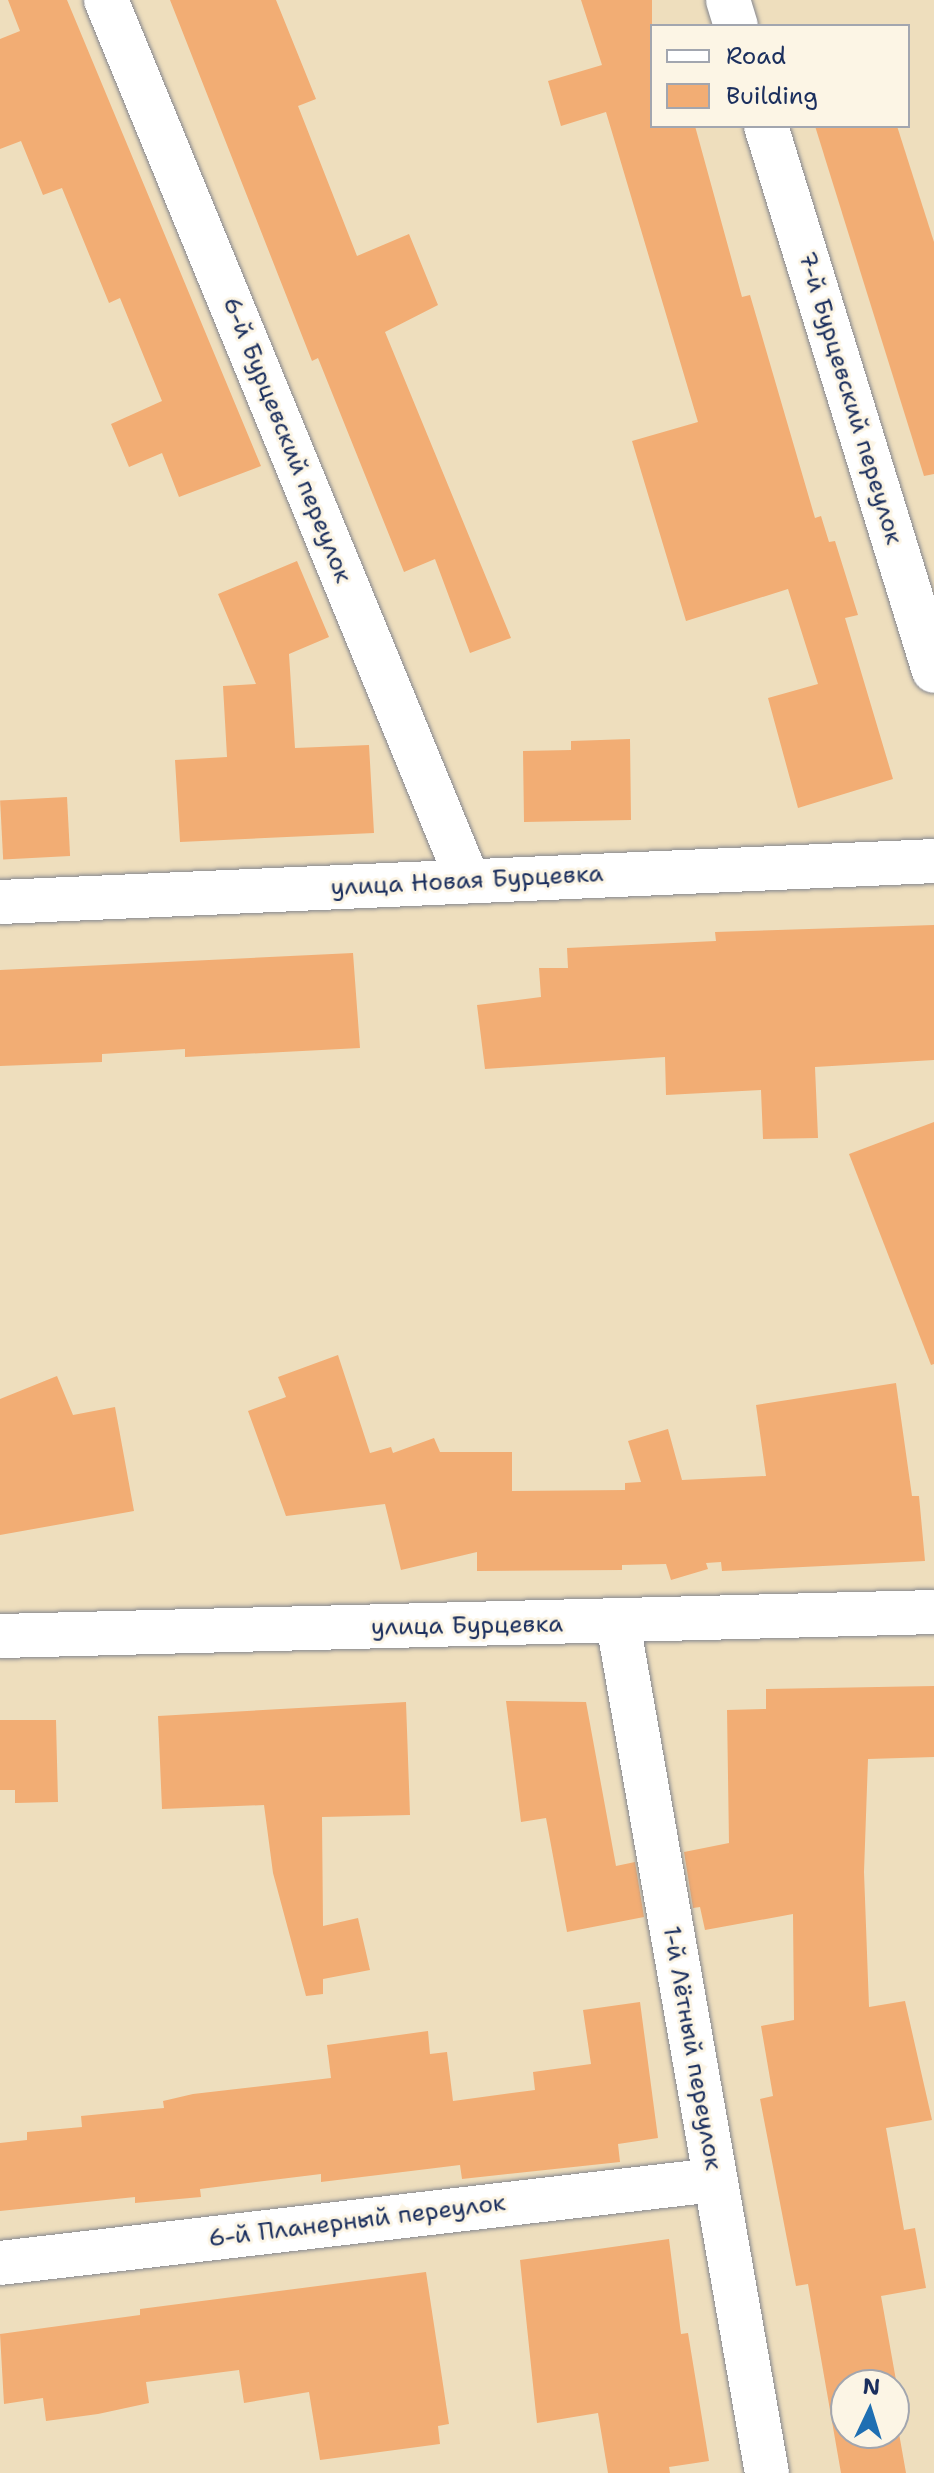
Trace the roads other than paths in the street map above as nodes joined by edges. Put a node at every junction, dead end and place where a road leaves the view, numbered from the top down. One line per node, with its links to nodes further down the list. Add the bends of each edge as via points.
1 (106, 0): 7 (street, 6-й Бурцевский переулок)
2 (728, 0): 3 (street)
3 (735, 24)
4 (767, 128): 5 (street, 7-й Бурцевский переулок)
5 (934, 671)
6 (934, 861): 7 (street, улица Новая Бурцевка)
7 (468, 881): 8 (street, улица Новая Бурцевка)
8 (0, 902)
9 (934, 1612): 10 (street, улица Бурцевка)
10 (618, 1623): 11 (street, улица Бурцевка); 12 (street, 1-й Лётный переулок)
11 (0, 1636)
12 (714, 2180): 13 (street, 6-й Планерный переулок); 14 (street, 1-й Лётный переулок)
13 (0, 2263)
14 (767, 2473)

